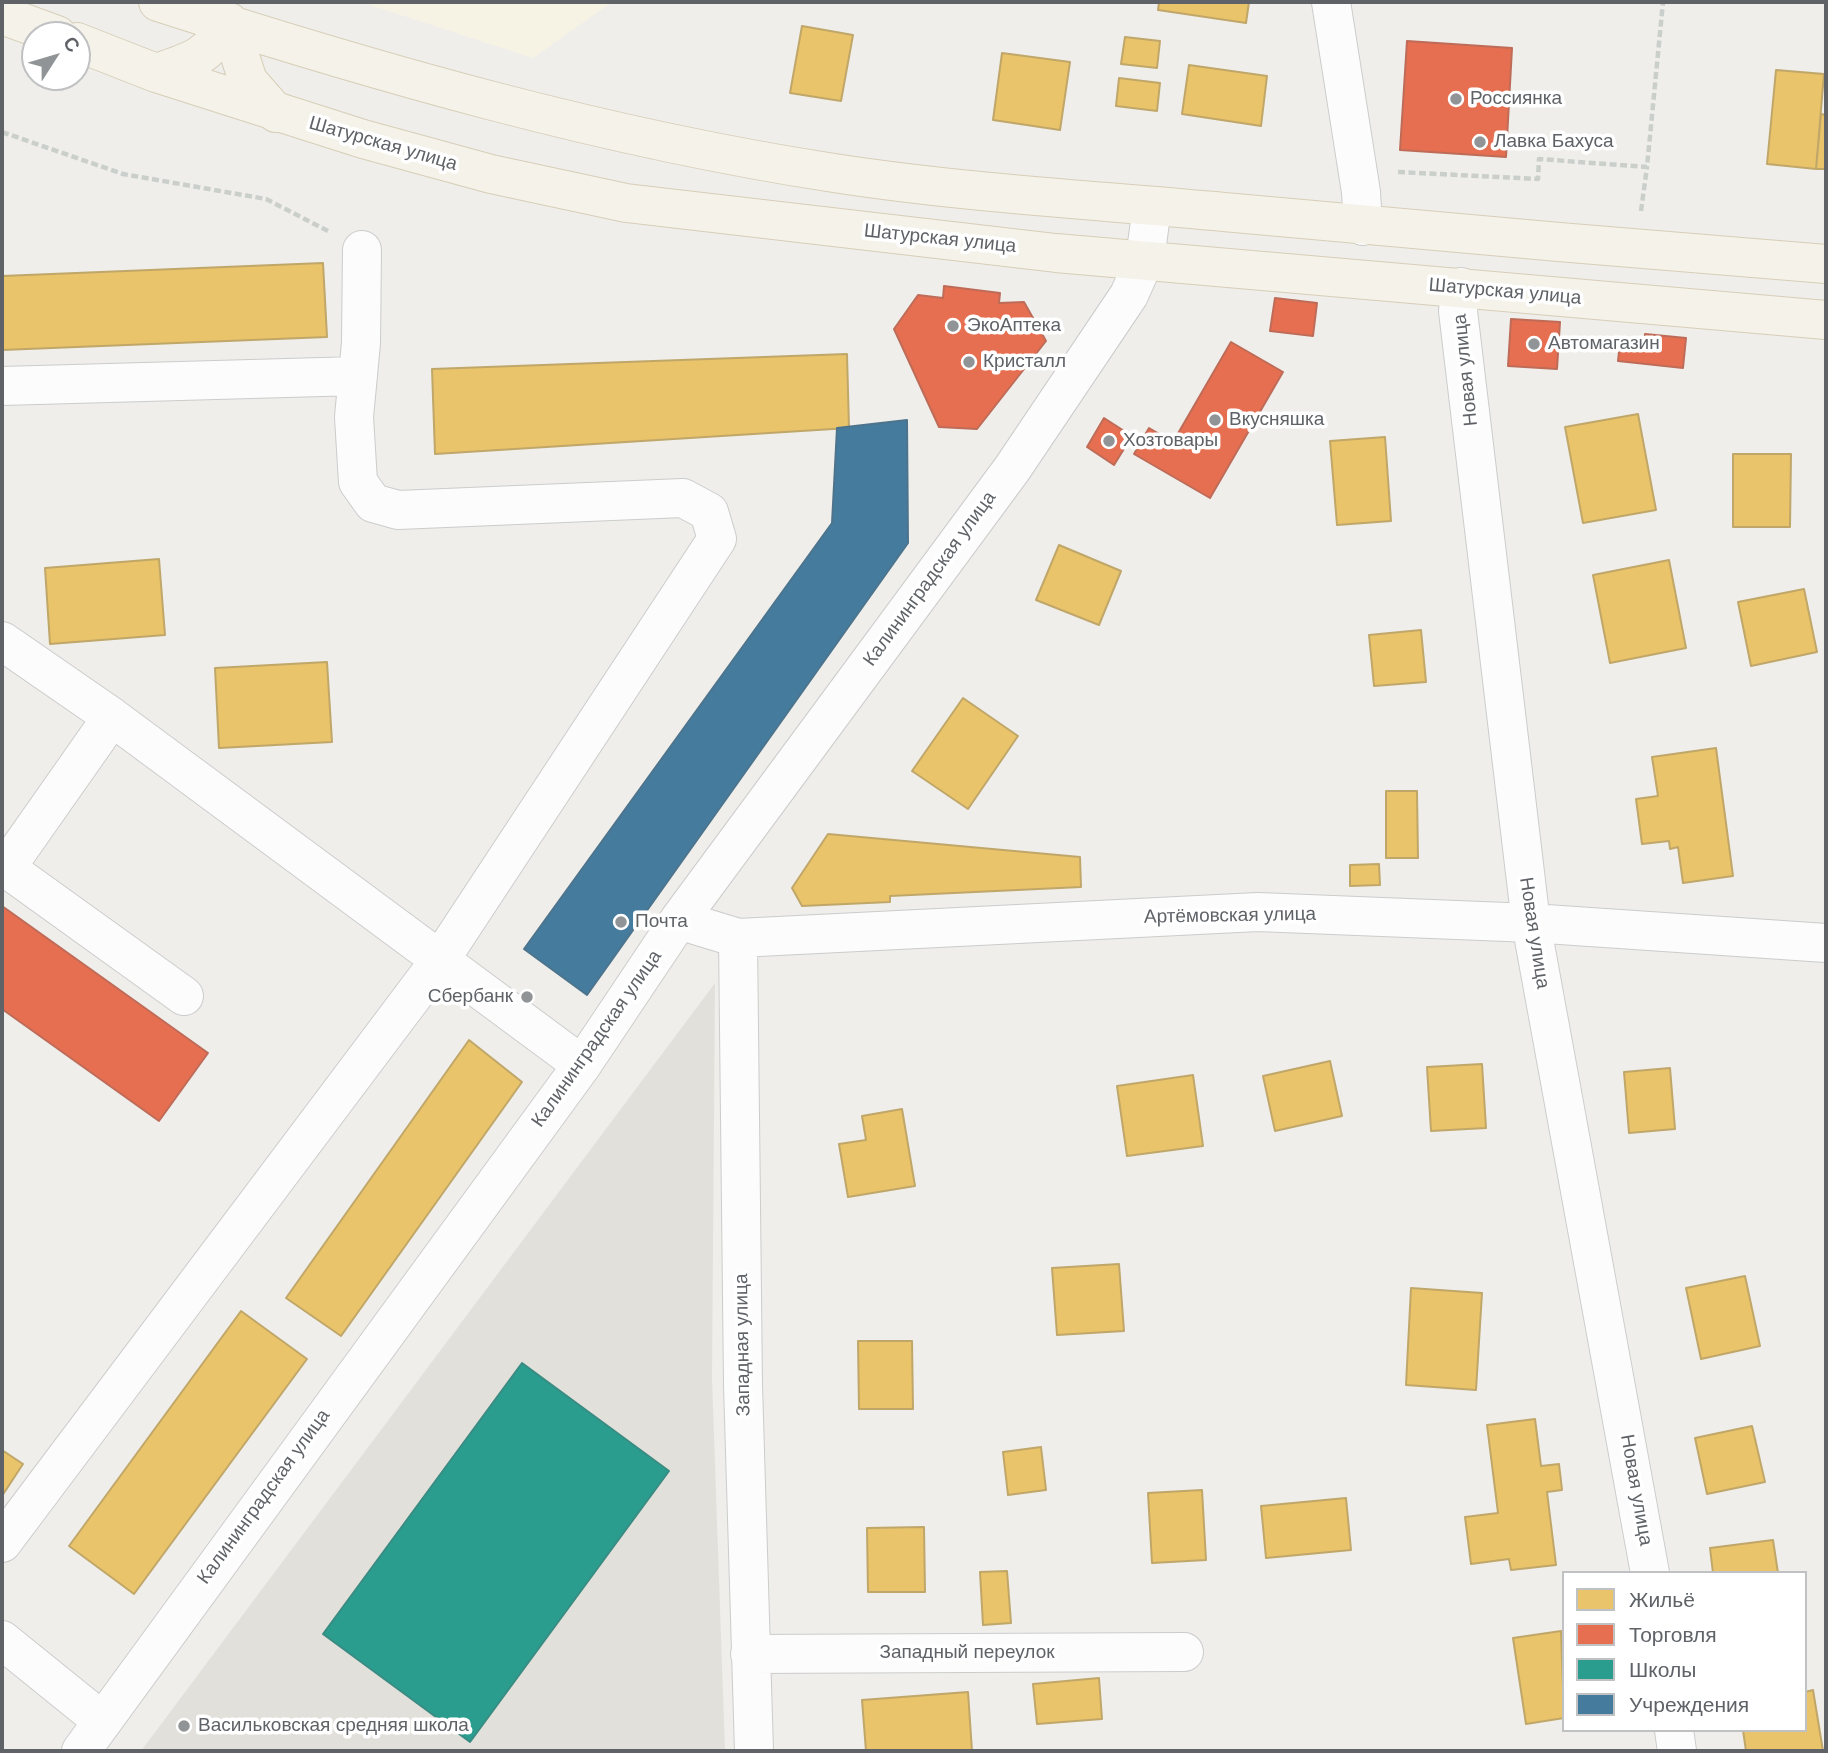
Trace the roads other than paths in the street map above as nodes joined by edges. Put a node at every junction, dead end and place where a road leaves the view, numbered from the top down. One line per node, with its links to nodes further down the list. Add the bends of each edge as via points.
1 (158, 2): 3 (main road)
2 (1331, 2): 10 (street)
3 (232, 12): 7 (main road, via 215,46 195,60); 8 (main road, via 248,81); 9 (main road, via 376,68 688,147 929,187)
4 (2, 15): 5 (main road)
5 (21, 22)
6 (91, 47): 7 (main road, Шатурская улица)
7 (156, 73): 8 (main road, Шатурская улица)
8 (276, 113): 12 (main road, Шатурская улица, via 491,174 626,203)
9 (1152, 207): 10 (main road); 12 (street, Калининградская улица)
10 (1362, 209): 13 (main road)
11 (362, 250): 16 (street)
12 (1144, 259): 14 (main road, Шатурская улица); 20 (street, Калининградская улица, via 1129,295 1012,469)
13 (1826, 264)
14 (1461, 287): 15 (main road, Шатурская улица); 21 (street, Новая улица, via 1458,311)
15 (1826, 320)
16 (358, 376): 17 (street); 24 (street, via 354,417 358,482 373,503 398,510 683,498 709,512 717,539)
17 (2, 386)
18 (2, 641): 19 (street)
19 (112, 717): 24 (street); 25 (street, via 6,868)
20 (679, 920): 22 (street, Артёмовская улица); 26 (street, Калининградская улица)
21 (1531, 923): 22 (street, Артёмовская улица, via 1258,912); 23 (street, Артёмовская улица); 28 (street, Новая улица)
22 (738, 938): 31 (street, Западная улица)
23 (1826, 943)
24 (440, 960): 26 (street); 27 (street)
25 (184, 996)
26 (582, 1065): 33 (street, Калининградская улица)
27 (2, 1543)
28 (1650, 1571)
29 (2, 1640): 33 (street)
30 (1184, 1652): 31 (street, Западный переулок)
31 (750, 1654): 34 (street, Западная улица)
32 (1674, 1732): 35 (street)
33 (91, 1736)
34 (754, 1751)
35 (1677, 1751)

